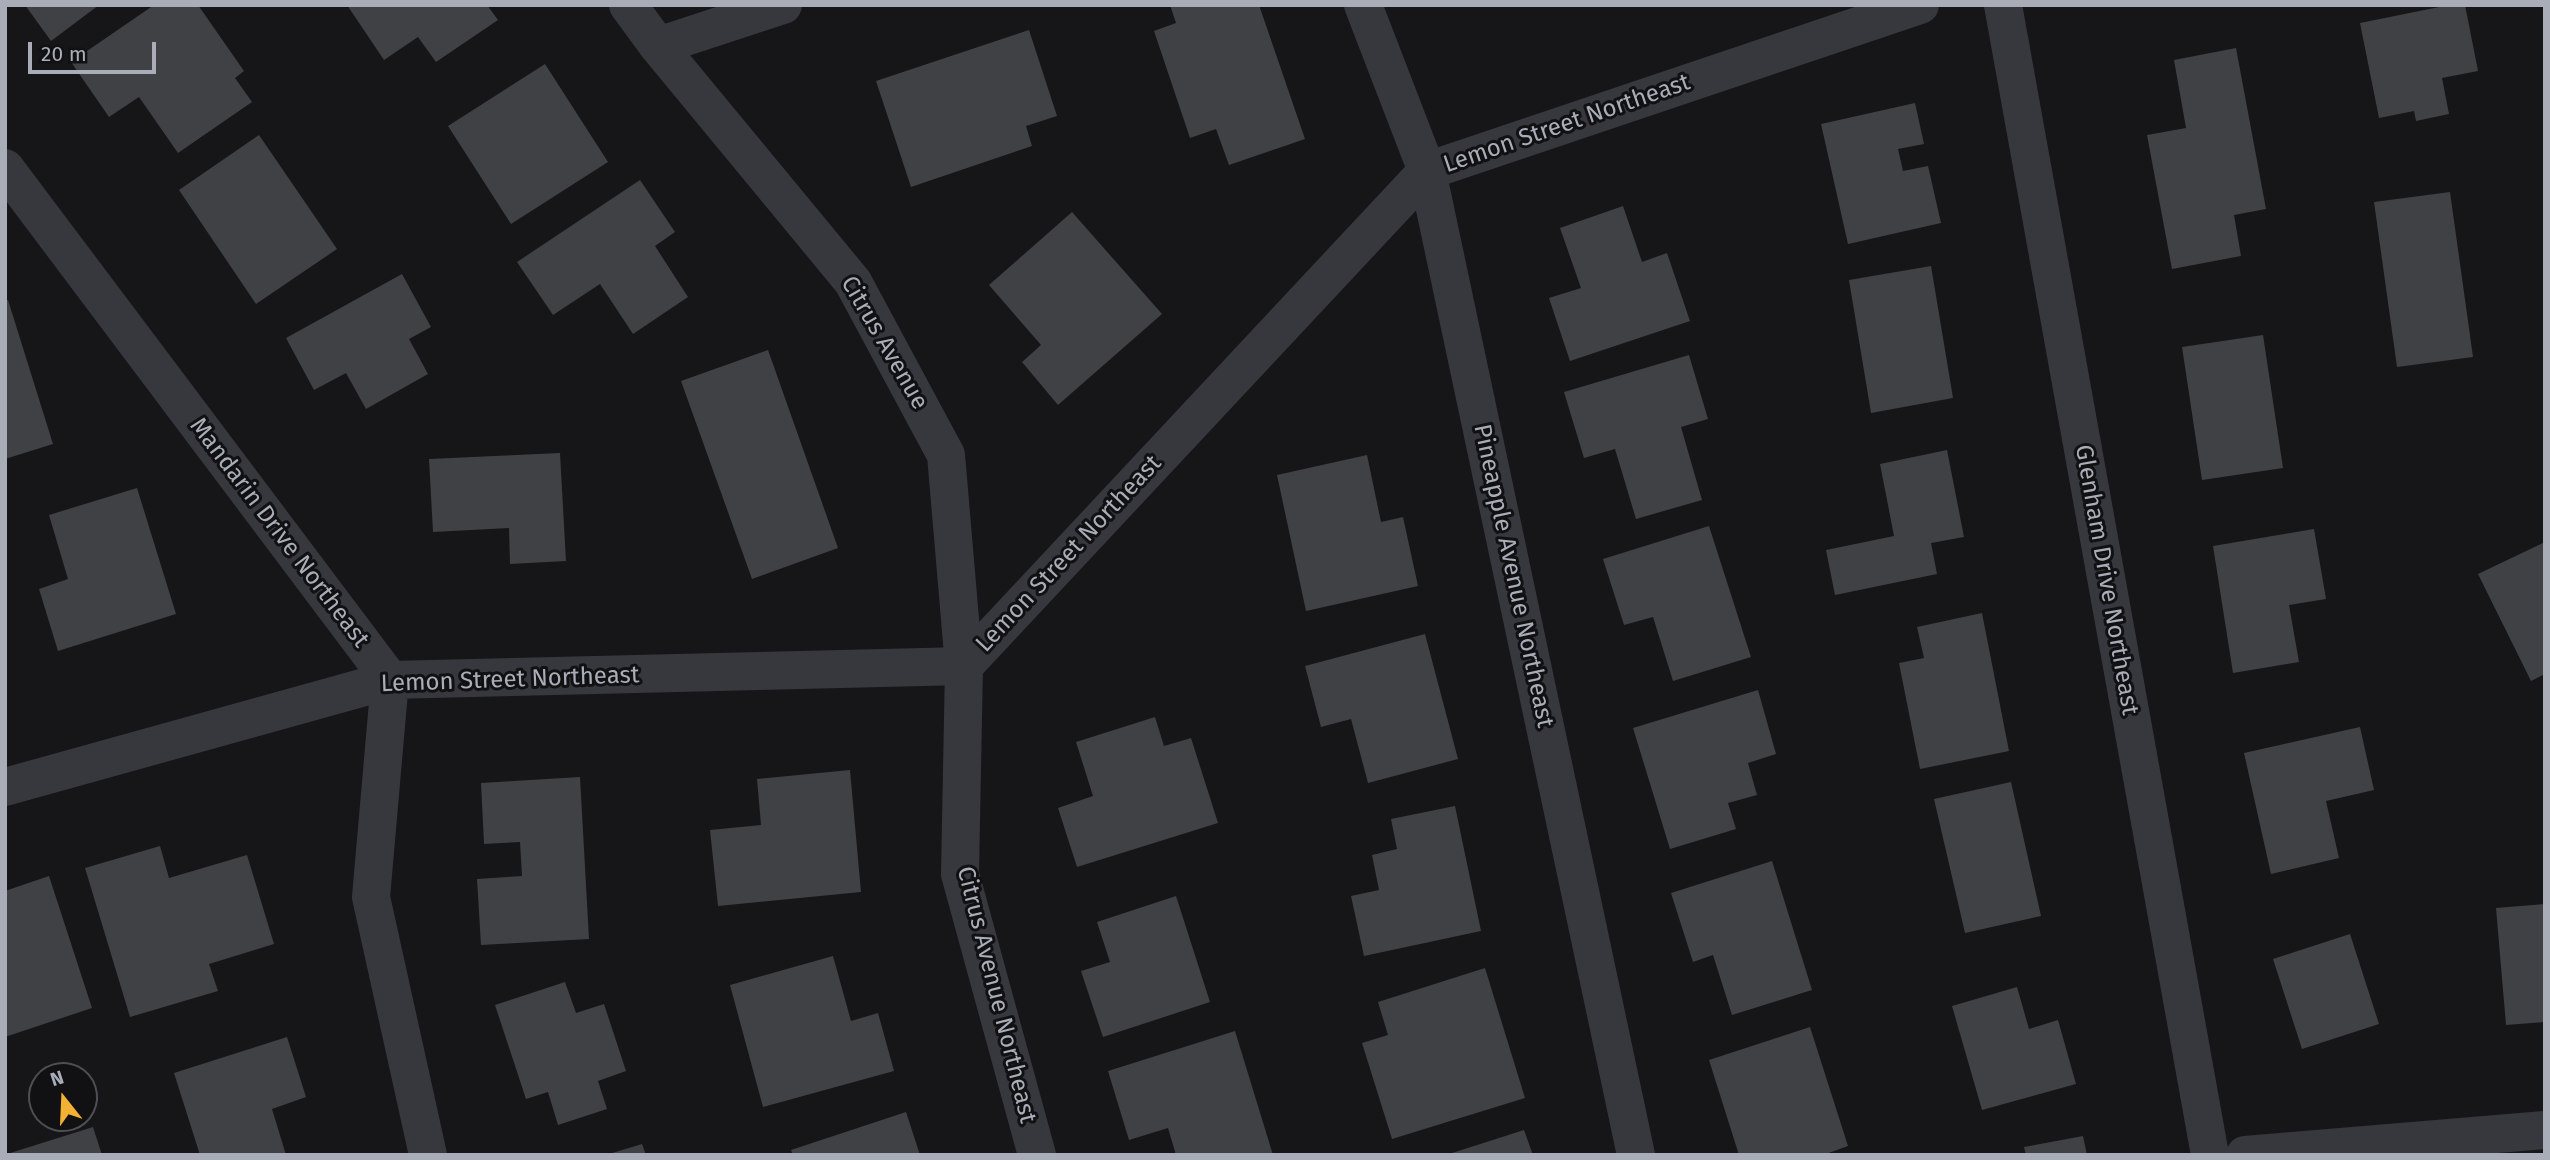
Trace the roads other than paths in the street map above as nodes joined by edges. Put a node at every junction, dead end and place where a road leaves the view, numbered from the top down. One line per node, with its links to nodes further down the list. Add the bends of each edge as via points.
1 (628, 5): 6 (street, Citrus Avenue)
2 (783, 5): 6 (street)
3 (1363, 5): 7 (street, Pineapple Avenue Northeast)
4 (1920, 5): 7 (street, Lemon Street Northeast)
5 (2003, 5): 16 (street, Glenham Drive Northeast)
6 (658, 46): 9 (street, Citrus Avenue, via 853,282 946,454)
7 (1427, 171): 9 (street, Lemon Street Northeast); 15 (street, Pineapple Avenue Northeast)
8 (7, 173): 10 (street, Mandarin Drive Northeast)
9 (964, 666): 10 (street, Lemon Street Northeast); 14 (street, Citrus Avenue Northeast, via 960,874)
10 (390, 680): 11 (street, Lemon Street Northeast); 13 (street, via 371,897)
11 (5, 787)
12 (2545, 1130): 17 (street)
13 (428, 1155)
14 (1037, 1155)
15 (1636, 1155)
16 (2210, 1155)
17 (2245, 1155)

